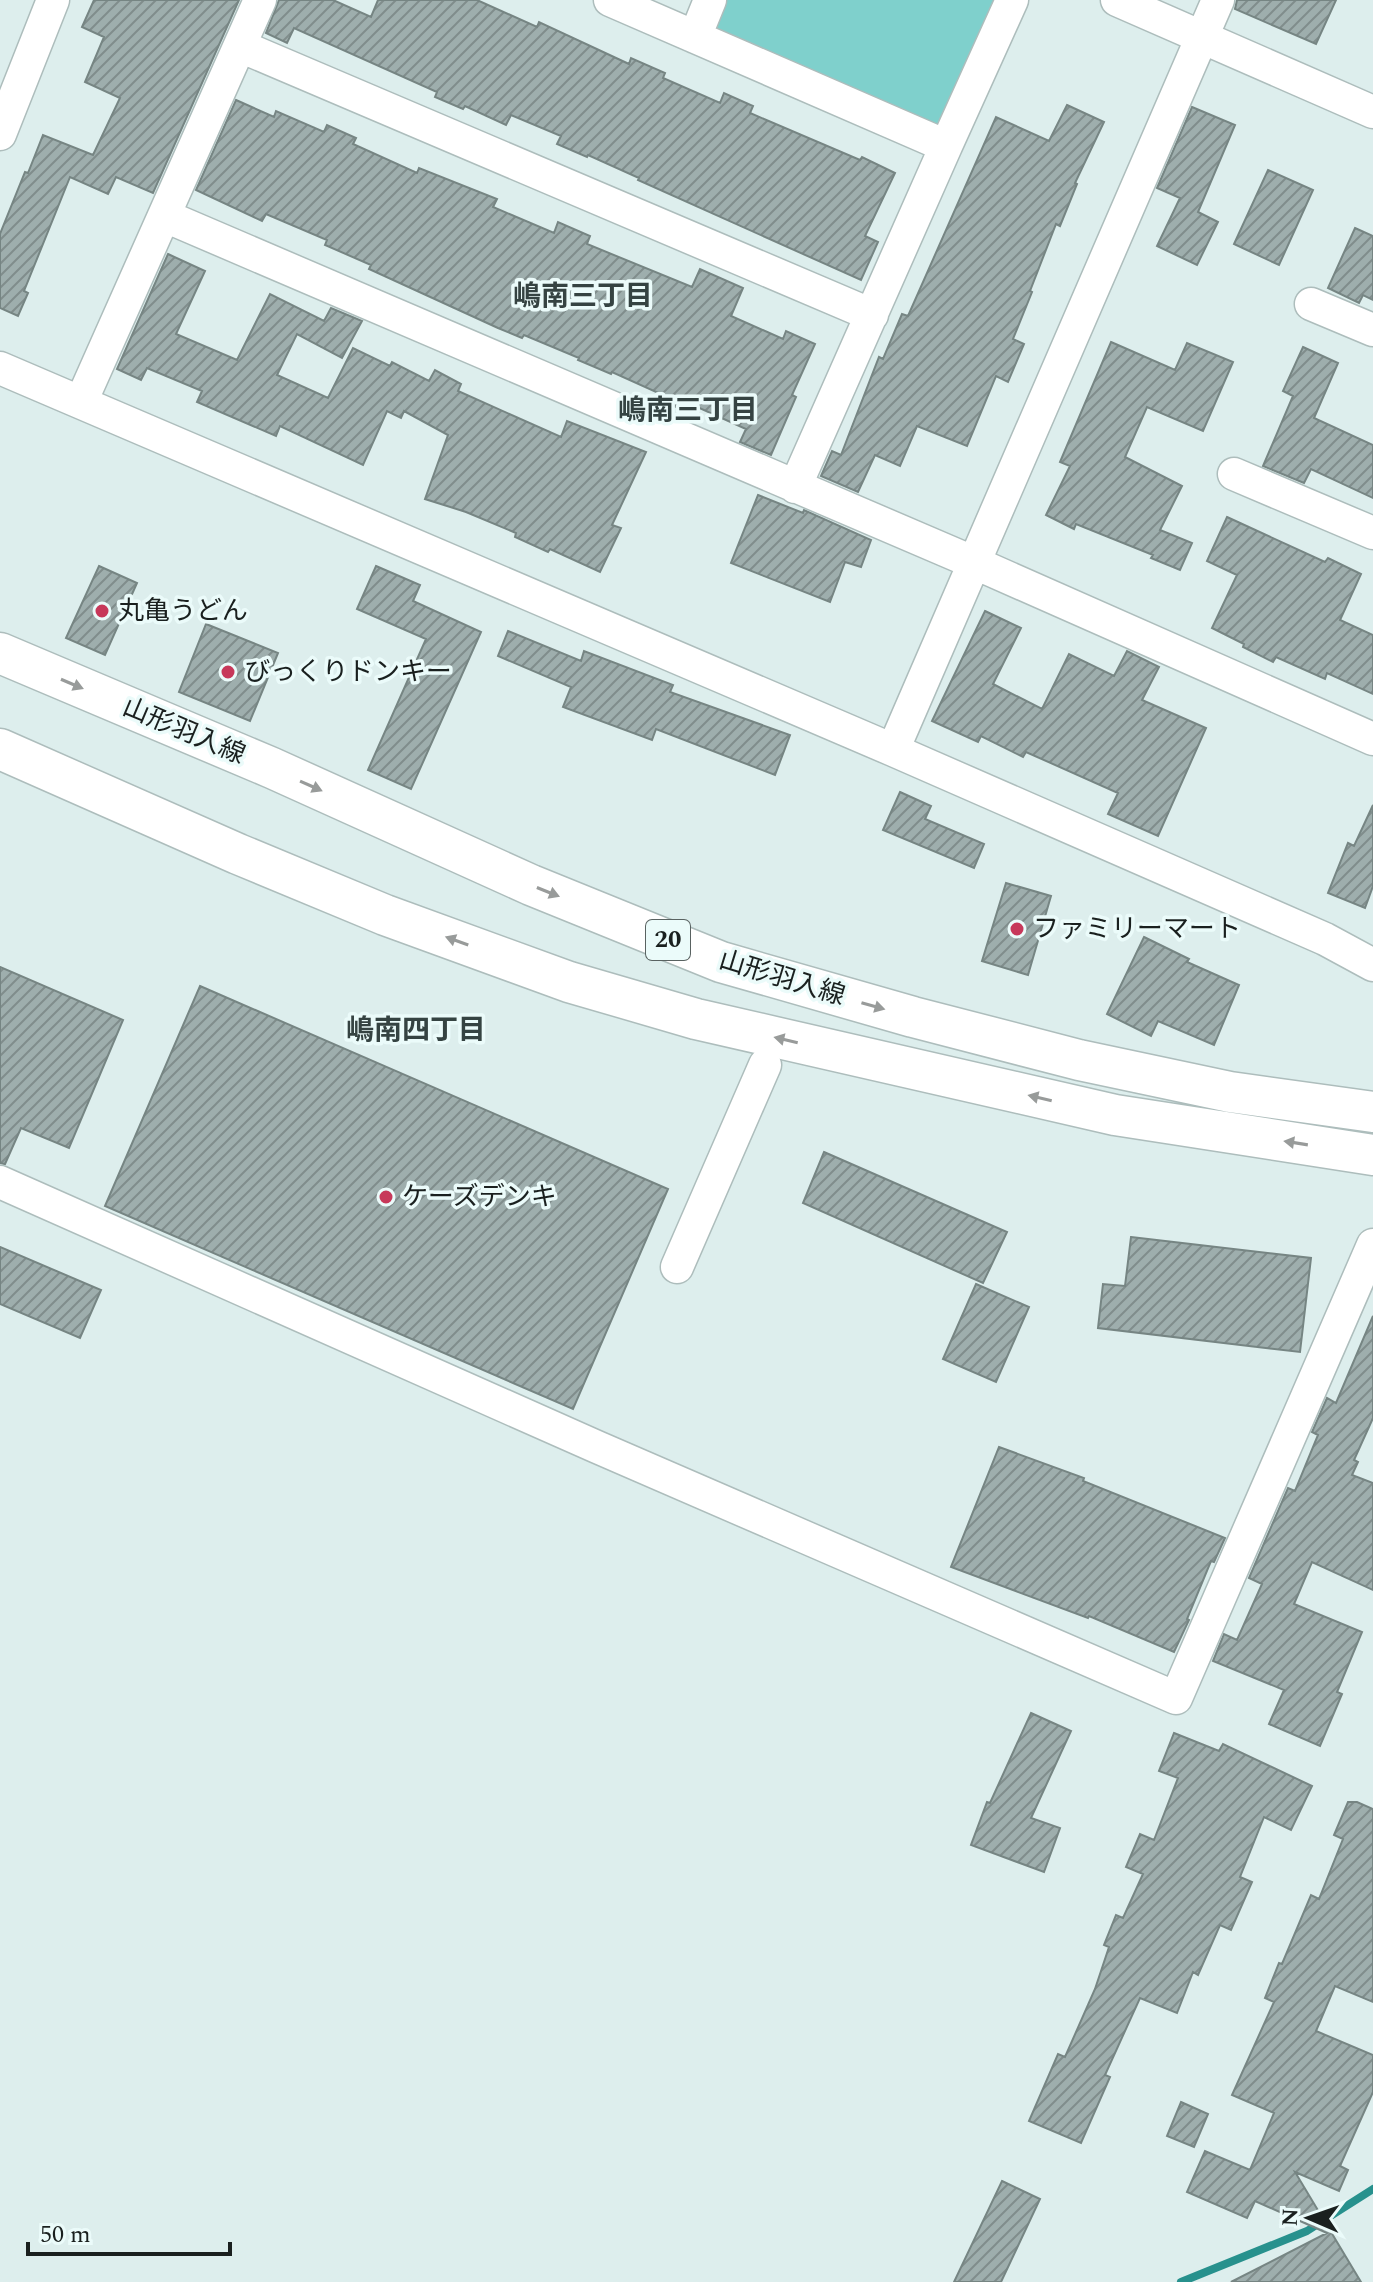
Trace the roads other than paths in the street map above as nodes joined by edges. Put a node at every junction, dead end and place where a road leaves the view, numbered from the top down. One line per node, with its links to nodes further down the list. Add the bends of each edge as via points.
1 (53, 0): 12 (street)
2 (260, 0): 10 (street)
3 (610, 0): 8 (street)
4 (710, 0): 8 (street)
5 (1012, 0): 13 (street)
6 (1117, 0): 9 (street)
7 (1218, 0): 9 (street)
8 (695, 37): 13 (street)
9 (1202, 37): 11 (street); 23 (street)
10 (240, 46): 14 (street); 16 (street)
11 (1373, 112)
12 (0, 134)
13 (946, 146): 16 (street)
14 (165, 216): 19 (street); 21 (street)
15 (1311, 304): 17 (street)
16 (872, 315): 21 (street)
17 (1373, 330)
18 (0, 368): 19 (street)
19 (81, 402): 27 (street)
20 (1234, 474): 22 (street)
21 (795, 487): 23 (street)
22 (1373, 533)
23 (975, 563): 25 (street); 27 (street)
24 (0, 653): 30 (main road, 山形羽入線 / 20, one-way to 30, via 531,885 721,962 1079,1060 1230,1092)
25 (1373, 739)
26 (0, 749): 31 (main road, one-way to 26, via 1115,1115 711,1022 569,982 385,915)
27 (893, 750): 28 (street, via 1325,939)
28 (1373, 965)
29 (765, 1065): 34 (street)
30 (1373, 1112)
31 (1373, 1155)
32 (0, 1182): 33 (street, via 1176,1698)
33 (1373, 1245)
34 (677, 1267)

